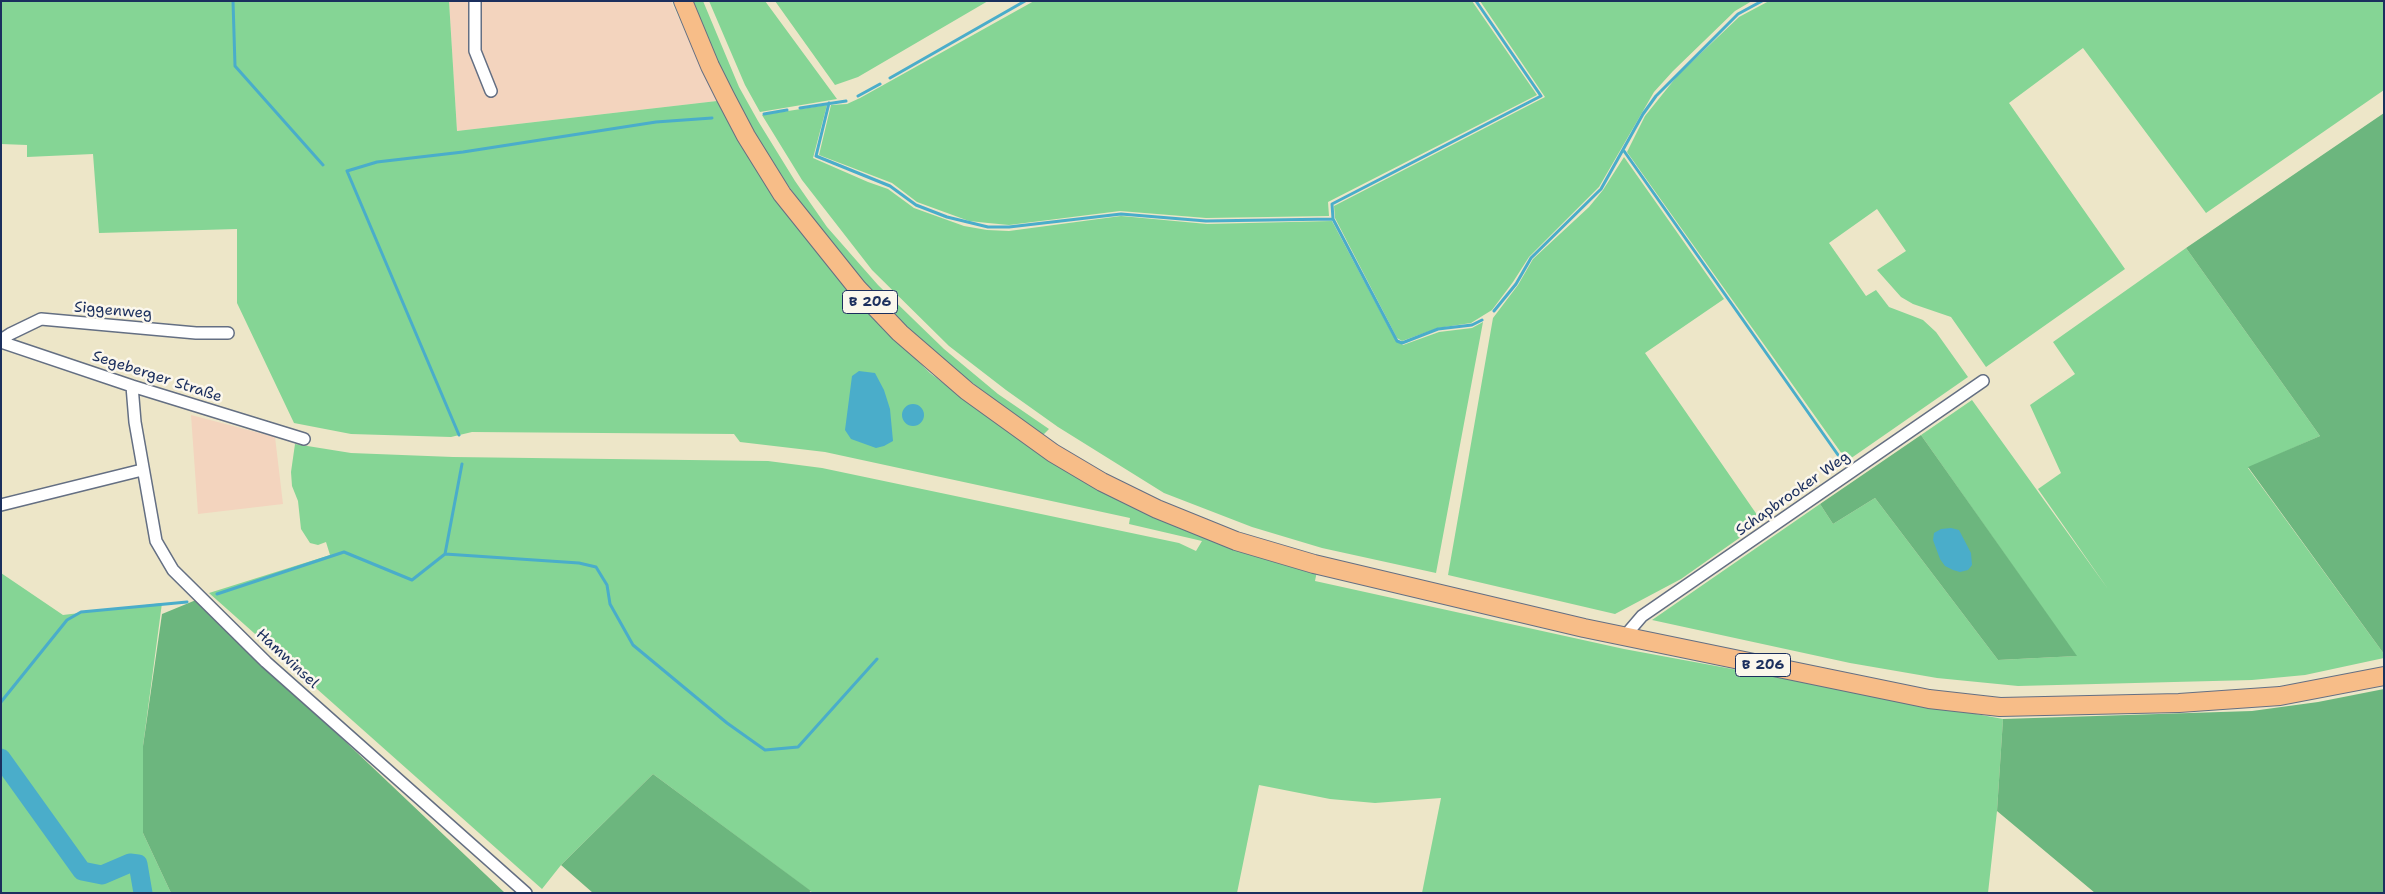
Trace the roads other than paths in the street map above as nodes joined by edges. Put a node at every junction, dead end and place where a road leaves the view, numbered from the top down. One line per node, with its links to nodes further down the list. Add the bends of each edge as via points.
1 (475, 1): 3 (street, via 475,51)
2 (683, 1): 11 (main road, B 206, via 710,66 746,136 782,194 816,239 900,333 967,391 1017,428 1102,482 1157,509 1236,541 1314,564)
3 (491, 91)
4 (228, 333): 5 (street, Siggenweg, via 41,320)
5 (1, 341): 7 (street, Segeberger Straße)
6 (1983, 381): 11 (street, Schapbrooker Weg, via 1642,616)
7 (132, 386): 8 (street, Segeberger Straße); 9 (street, Hamwinsel)
8 (304, 439)
9 (142, 470): 10 (street); 13 (street, Hamwinsel, via 156,541 173,570 266,662)
10 (1, 505)
11 (1624, 637): 12 (main road, B 206, via 1929,700 2000,707 2179,703 2280,696)
12 (2384, 676)
13 (526, 893)

